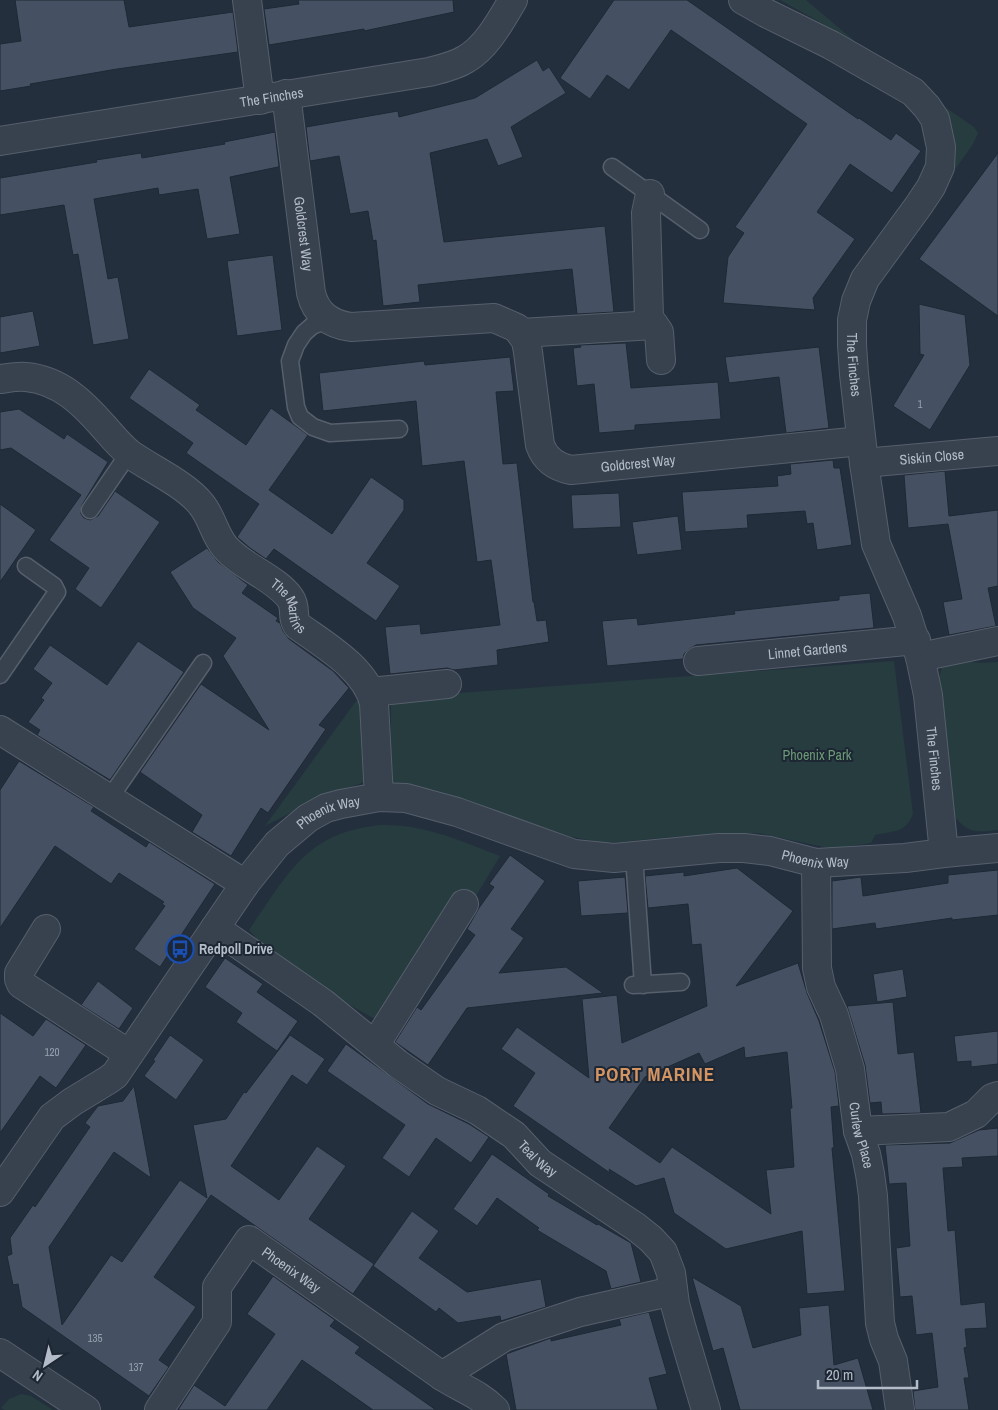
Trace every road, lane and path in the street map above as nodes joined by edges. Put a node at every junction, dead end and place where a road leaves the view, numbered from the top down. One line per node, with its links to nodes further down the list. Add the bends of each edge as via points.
1 (247, 0): 5 (street)
2 (513, 0): 4 (street, The Finches, via 478,50 453,66)
3 (743, 0): 17 (street, The Finches, via 913,92 935,120 941,147 940,167 919,205 865,278 856,301 852,345)
4 (286, 94): 5 (street, The Finches); 10 (street, Goldcrest Way, via 311,293 316,308)
5 (260, 100): 6 (street, The Finches)
6 (0, 142)
7 (612, 167): 8 (lane)
8 (650, 194): 9 (lane); 11 (street, via 646,213 648,299 649,318)
9 (700, 230)
10 (327, 320): 12 (street, via 351,328 494,318); 15 (lane, via 304,333 290,360 300,417 313,428 330,433)
11 (654, 325): 12 (street); 13 (street, via 659,332)
12 (521, 333): 17 (street, Goldcrest Way, via 528,352 541,448 552,462 566,469)
13 (661, 360)
14 (0, 379): 18 (street, The Martins, via 26,377 46,381 69,393 83,403)
15 (399, 429)
16 (998, 451): 17 (street, Siskin Close)
17 (862, 452): 22 (street, The Finches, via 876,544)
18 (130, 453): 19 (lane); 27 (street, The Martins, via 192,494 208,514 225,547 281,588 294,604 294,619 298,626 347,663)
19 (90, 510)
20 (26, 566): 25 (lane, via 54,586 57,592)
21 (998, 641): 22 (street, Linnet Gardens)
22 (918, 649): 23 (street, Linnet Gardens); 32 (street, The Finches, via 928,695)
23 (698, 661)
24 (203, 663): 30 (lane)
25 (0, 675)
26 (446, 684): 27 (street)
27 (371, 692): 29 (street, The Martins)
28 (0, 730): 30 (street)
29 (379, 797): 33 (street, Phoenix Way, via 406,798 457,812 574,854 614,858); 35 (street, Phoenix Way, via 326,808 308,818 277,844)
30 (109, 799): 35 (street)
31 (998, 848): 32 (street, Phoenix Way)
32 (944, 853): 34 (street, Phoenix Way)
33 (634, 856): 34 (street, Phoenix Way, via 744,848); 39 (lane, via 637,985)
34 (816, 863): 43 (street, Curlew Place, via 817,968 850,1069)
35 (245, 884): 37 (street, Phoenix Way)
36 (464, 904): 40 (street)
37 (215, 928): 40 (street, Teal Way, via 323,1003); 41 (street, Phoenix Way)
38 (46, 929): 41 (street, via 19,973 21,984)
39 (681, 982)
40 (375, 1045): 45 (street, Teal Way, via 437,1092 477,1110 514,1135 540,1162 651,1239 663,1252)
41 (129, 1054): 44 (street, Phoenix Way, via 115,1075 52,1117)
42 (998, 1096): 43 (street, via 976,1114 949,1127)
43 (858, 1131): 52 (street, Curlew Place, via 866,1154 873,1196 881,1330 893,1361)
44 (0, 1192)
45 (673, 1292): 47 (street, via 580,1312 504,1337); 51 (street, Teal Way)
46 (4, 1364): 48 (street)
47 (442, 1376): 49 (street, Phoenix Way, via 249,1240 216,1288 217,1322); 50 (street, Phoenix Way, via 477,1394)
48 (86, 1410)
49 (159, 1410)
50 (496, 1410)
51 (706, 1410)
52 (900, 1410)

